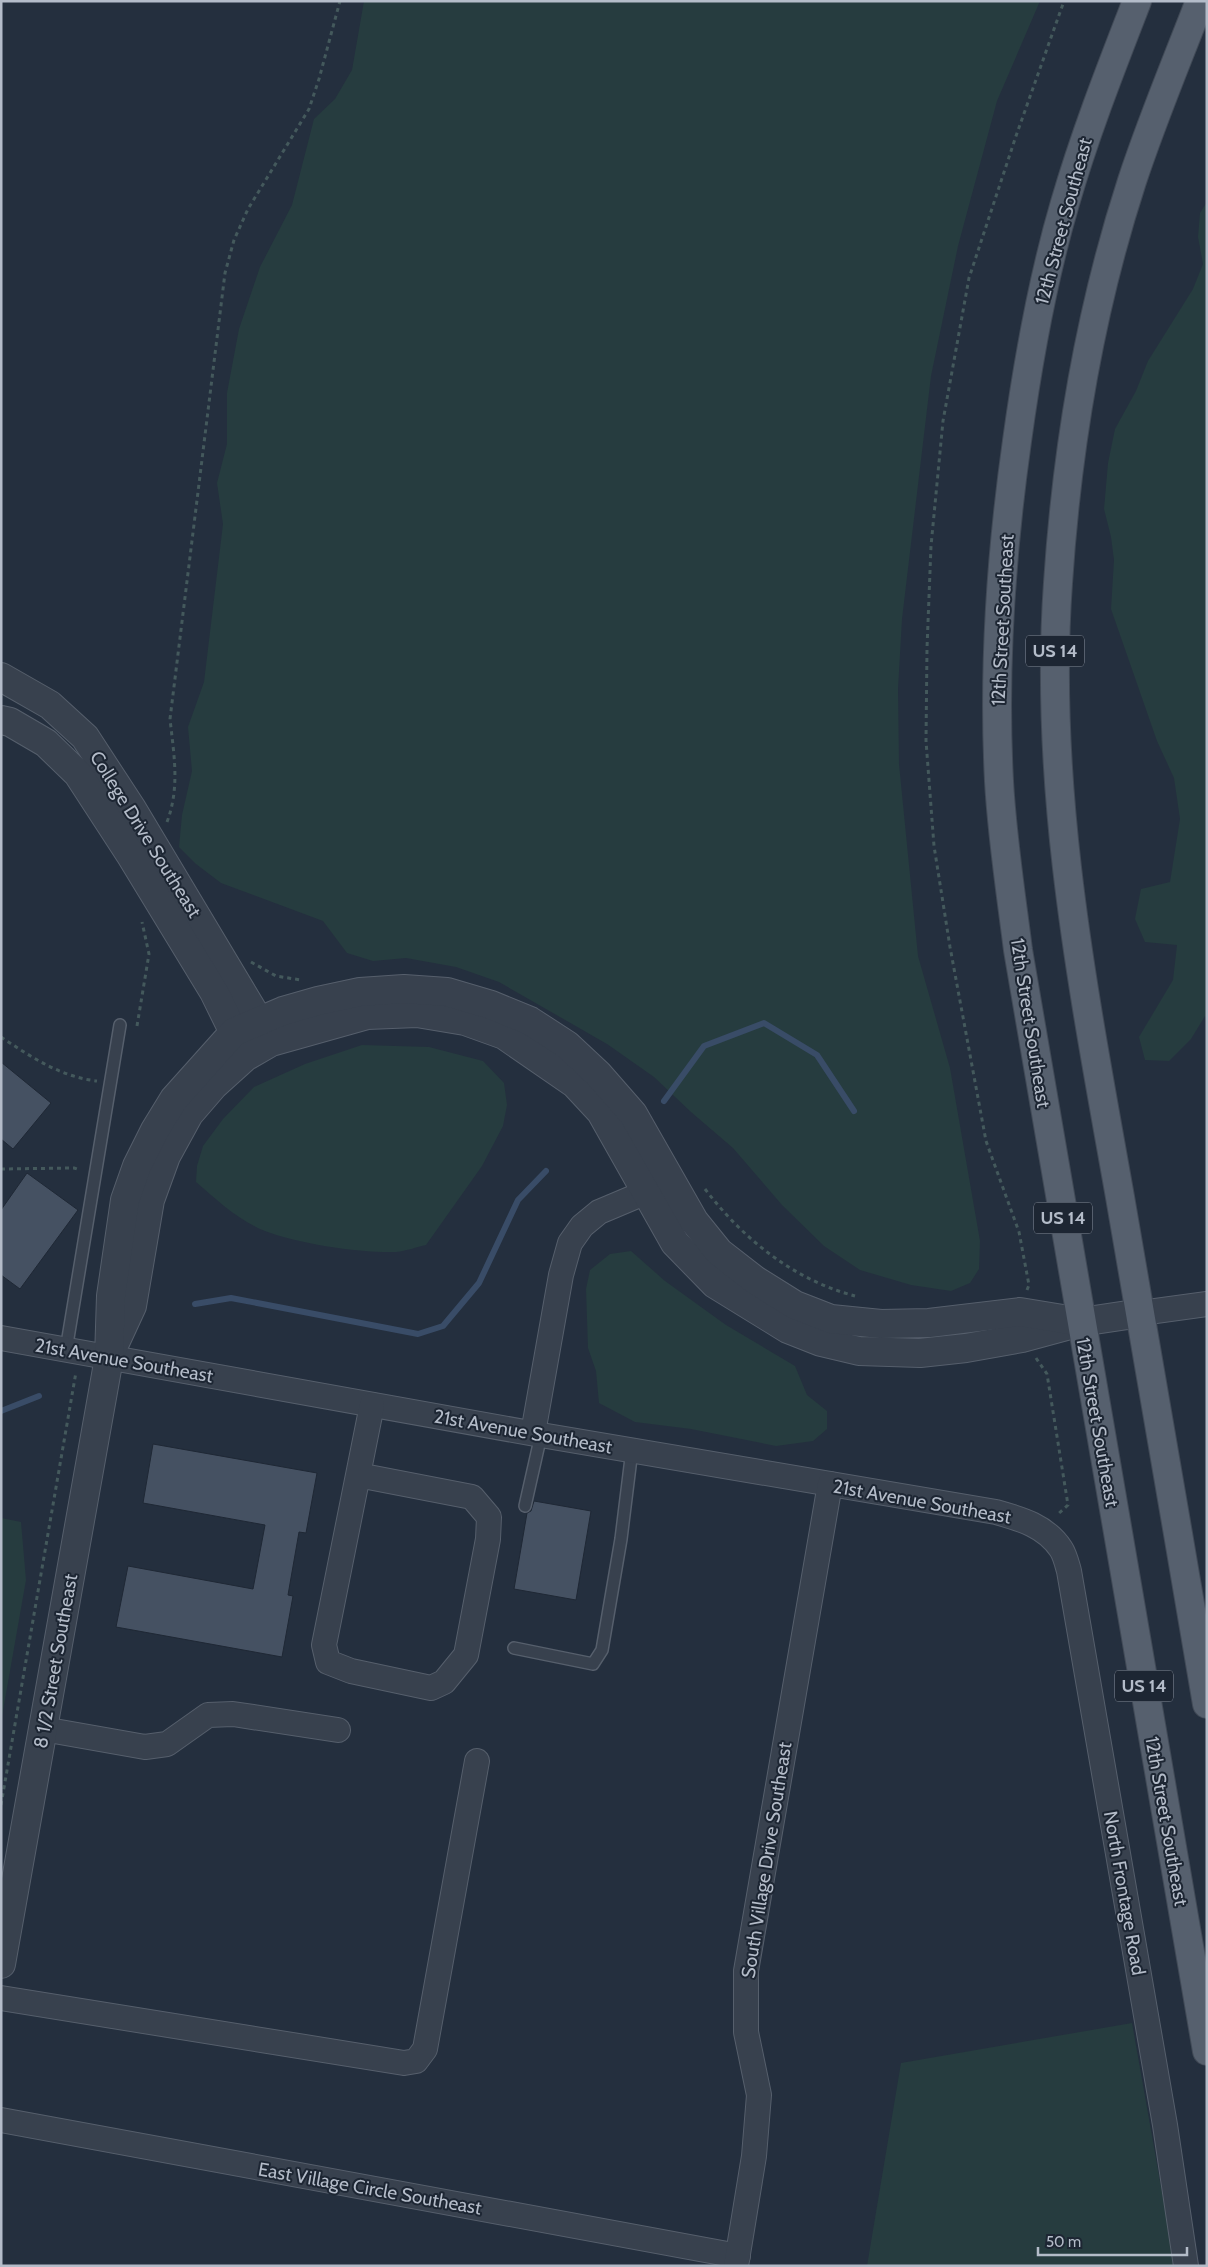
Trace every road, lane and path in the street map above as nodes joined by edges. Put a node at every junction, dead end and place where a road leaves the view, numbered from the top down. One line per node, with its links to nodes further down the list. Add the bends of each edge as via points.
1 (340, 1): 6 (path, via 309,109 248,209 234,240 225,273 170,719 177,783 166,826)
2 (1137, 1): 19 (main road, 12th Street Southeast / US 14, via 1084,140 1047,270 1013,468 999,622 999,782 1006,857 1018,950)
3 (1200, 1): 18 (main road, US 14, via 1132,181 1108,263 1087,354 1075,430 1057,586 1054,669 1065,859 1081,974)
4 (1, 677): 6 (street, College Drive Southeast, via 50,705 85,737)
5 (1, 720): 9 (street, College Drive Southeast, via 46,743 78,774 204,976)
6 (151, 840): 8 (street, College Drive Southeast)
7 (120, 1024): 12 (lane)
8 (265, 1031): 9 (street, 8 1/2 Street Southeast); 11 (street, 8 1/2 Street Southeast); 15 (street, via 283,1011 360,992 404,989 447,992 491,1005 530,1022 567,1045 598,1074 633,1114); 16 (street, via 367,1015 417,1014 465,1021 504,1035 574,1084 601,1112)
9 (234, 1032): 11 (street, College Drive Southeast); 22 (street, 8 1/2 Street Southeast, via 174,1099 137,1166 125,1200 112,1286)
10 (1, 1037): 12 (path, via 61,1072)
11 (245, 1057): 22 (street, 8 1/2 Street Southeast, via 189,1114 166,1156 150,1200 132,1306)
12 (111, 1083): 14 (lane)
13 (1, 1169): 14 (path, via 74,1168)
14 (96, 1175): 21 (lane)
15 (673, 1182): 16 (street); 19 (street, via 694,1220 719,1252 795,1305 831,1319 881,1324 929,1323 1020,1312)
16 (645, 1191): 19 (street, via 675,1243 716,1284 788,1329 821,1342 859,1351 920,1353 1022,1338); 24 (street, via 599,1212 582,1226 570,1243 561,1275)
17 (1207, 1304): 18 (street)
18 (1141, 1313): 19 (street); 31 (main road, US 14)
19 (1080, 1322): 37 (main road, 12th Street Southeast / US 14)
20 (1, 1338): 21 (street, 21st Avenue Southeast)
21 (66, 1350): 22 (street, 21st Avenue Southeast)
22 (109, 1358): 23 (street, 21st Avenue Southeast); 32 (street, 8 1/2 Street Southeast)
23 (372, 1405): 24 (street, 21st Avenue Southeast); 26 (street)
24 (537, 1434): 25 (street, 21st Avenue Southeast); 28 (lane)
25 (632, 1450): 27 (street, 21st Avenue Southeast); 30 (lane, via 602,1650 593,1664)
26 (358, 1475): 26 (street, via 472,1497 489,1518 466,1655 444,1682 431,1688 351,1671 328,1662 324,1646)
27 (830, 1484): 29 (street, 21st Avenue Southeast, via 996,1512); 39 (street, South Village Drive Southeast, via 746,1971 746,2032 759,2095 754,2156)
28 (524, 1506)
29 (1043, 1530): 40 (street, North Frontage Road, via 1062,1549 1069,1571)
30 (514, 1648)
31 (1207, 1704)
32 (43, 1729): 33 (street, via 145,1747 167,1744 208,1715 233,1714); 35 (street, 8 1/2 Street Southeast)
33 (338, 1730)
34 (477, 1761): 36 (street, via 425,2049 416,2061 404,2063)
35 (1, 1964)
36 (1, 1998)
37 (1207, 2051)
38 (1, 2120): 39 (street, East Village Circle Southeast)
39 (737, 2261)
40 (1186, 2266)

